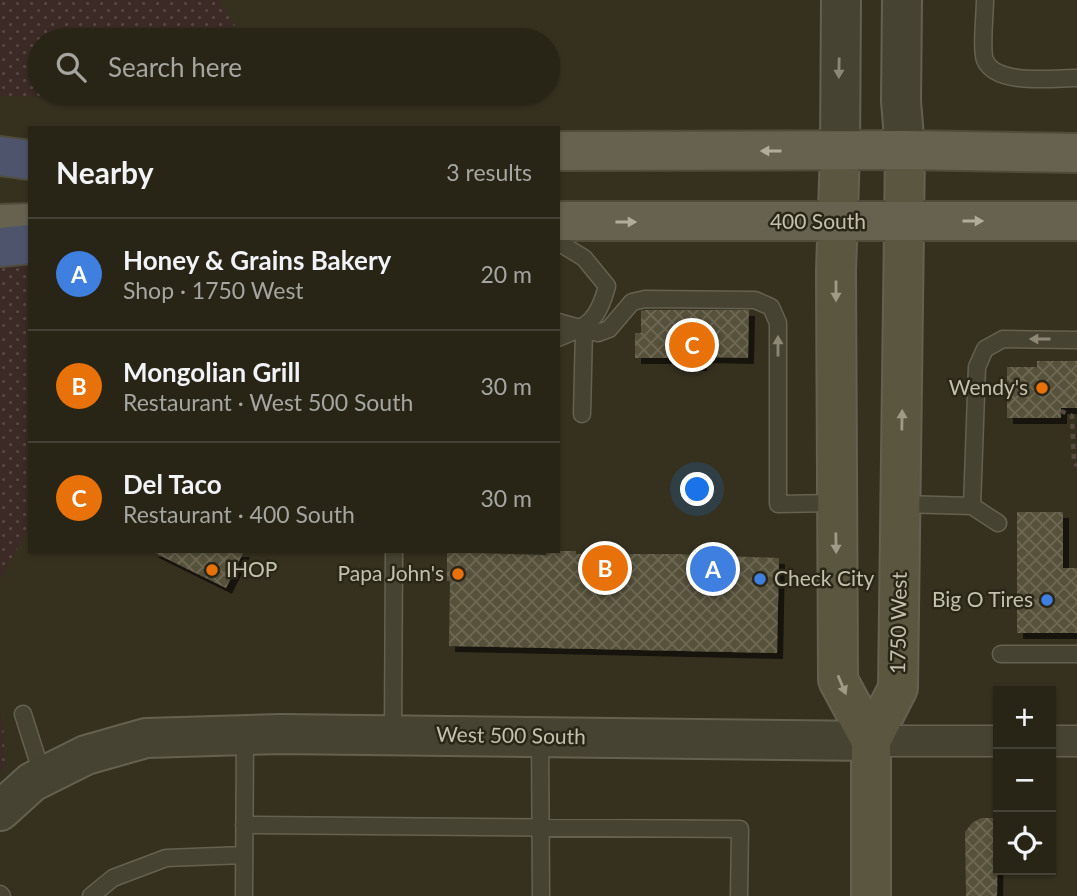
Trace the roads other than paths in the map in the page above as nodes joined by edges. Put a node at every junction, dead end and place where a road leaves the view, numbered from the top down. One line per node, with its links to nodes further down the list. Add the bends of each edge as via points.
1 (841, 0): 7 (street, one-way to 7)
2 (902, 0): 5 (street, 1750 West)
3 (985, 0): 4 (lane, via 984,59 992,71 1008,78)
4 (1077, 78)
5 (905, 150): 7 (main road); 8 (main road); 12 (main road, 1750 West)
6 (560, 151): 7 (main road, one-way to 6)
7 (839, 151): 15 (main road)
8 (1077, 153)
9 (0, 158): 10 (highway)
10 (28, 160)
11 (560, 221): 15 (main road, 400 South, one-way to 15)
12 (904, 221): 13 (main road, 400 South, one-way to 13); 15 (main road, 400 South); 26 (main road, 1750 West, one-way to 12)
13 (1077, 221)
14 (28, 223): 16 (main road)
15 (837, 223): 25 (main road, one-way to 25)
16 (0, 224)
17 (560, 243): 21 (lane, via 584,257 607,286 601,308)
18 (28, 244): 19 (highway)
19 (0, 247)
20 (560, 322): 21 (lane)
21 (584, 328): 22 (lane); 24 (lane); 25 (lane, one-way to 21, via 778,504 778,323 771,307 755,300 645,299 632,302 609,329 598,333)
22 (560, 337)
23 (1077, 340): 27 (lane, one-way to 27, via 1003,339 985,349 977,367)
24 (582, 414)
25 (836, 503): 36 (main road, one-way to 36, via 838,680)
26 (901, 504): 27 (lane); 36 (main road, 1750 West, via 898,688)
27 (972, 506): 28 (lane)
28 (998, 523)
29 (394, 553): 33 (lane)
30 (1001, 654): 31 (lane)
31 (1077, 654)
32 (23, 714): 40 (lane)
33 (393, 735): 34 (street, West 500 South); 35 (street, West 500 South)
34 (245, 736): 40 (street, West 500 South, via 146,738 86,755); 42 (lane)
35 (540, 736): 36 (street, West 500 South); 43 (lane)
36 (871, 741): 37 (street, West 500 South); 49 (main road)
37 (993, 741)
38 (1056, 741): 39 (street)
39 (1077, 741)
40 (37, 779): 41 (street, West 500 South)
41 (0, 811)
42 (244, 825): 43 (lane); 44 (lane)
43 (541, 827): 47 (lane); 48 (lane, via 740,829)
44 (244, 855): 45 (lane, via 166,858 113,878); 46 (lane)
45 (91, 896)
46 (244, 896)
47 (541, 896)
48 (739, 896)
49 (871, 896)

